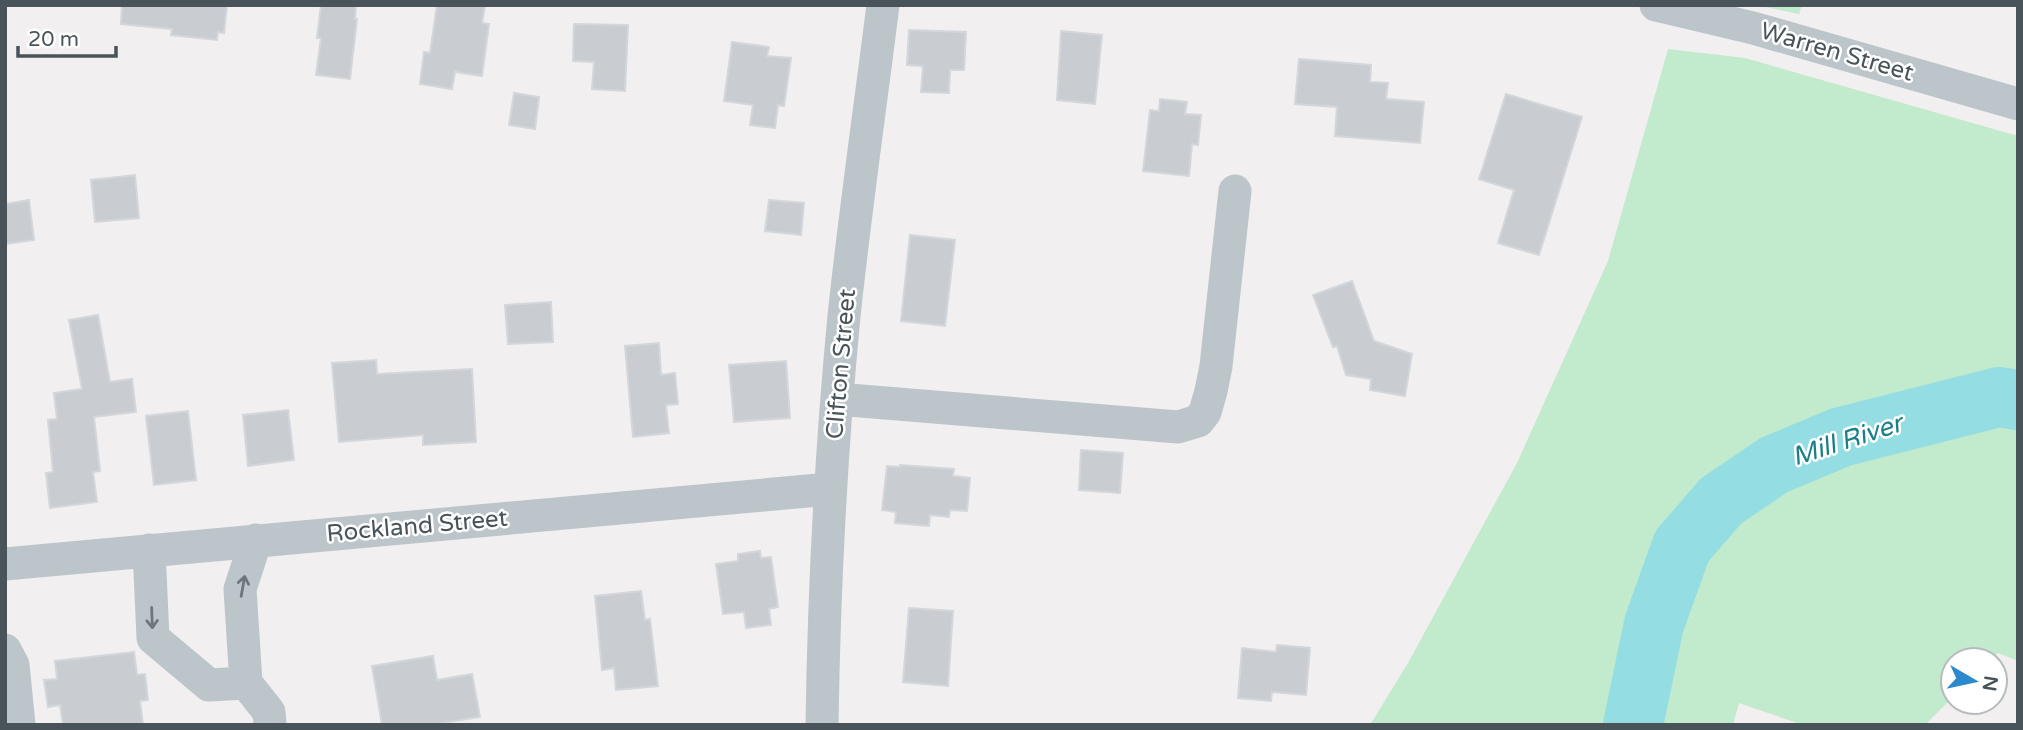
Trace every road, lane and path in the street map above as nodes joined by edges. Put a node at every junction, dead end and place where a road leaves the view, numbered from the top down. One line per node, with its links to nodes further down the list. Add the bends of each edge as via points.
1 (883, 5): 5 (street, Clifton Street)
2 (1656, 5): 3 (street, Warren Street)
3 (2018, 104)
4 (1235, 191): 5 (street, via 1216,366 1205,412 1198,421 1178,427)
5 (837, 399): 6 (street, Clifton Street)
6 (830, 489): 7 (street, Rockland Street); 14 (street, Clifton Street)
7 (256, 540): 8 (street, Rockland Street); 11 (street, one-way to 7, via 240,589)
8 (149, 550): 9 (street, Rockland Street); 11 (street, one-way to 11, via 153,638 209,685)
9 (5, 564)
10 (5, 650): 12 (street, via 13,665)
11 (246, 683): 13 (street, via 269,712)
12 (19, 725)
13 (270, 725)
14 (822, 725)

